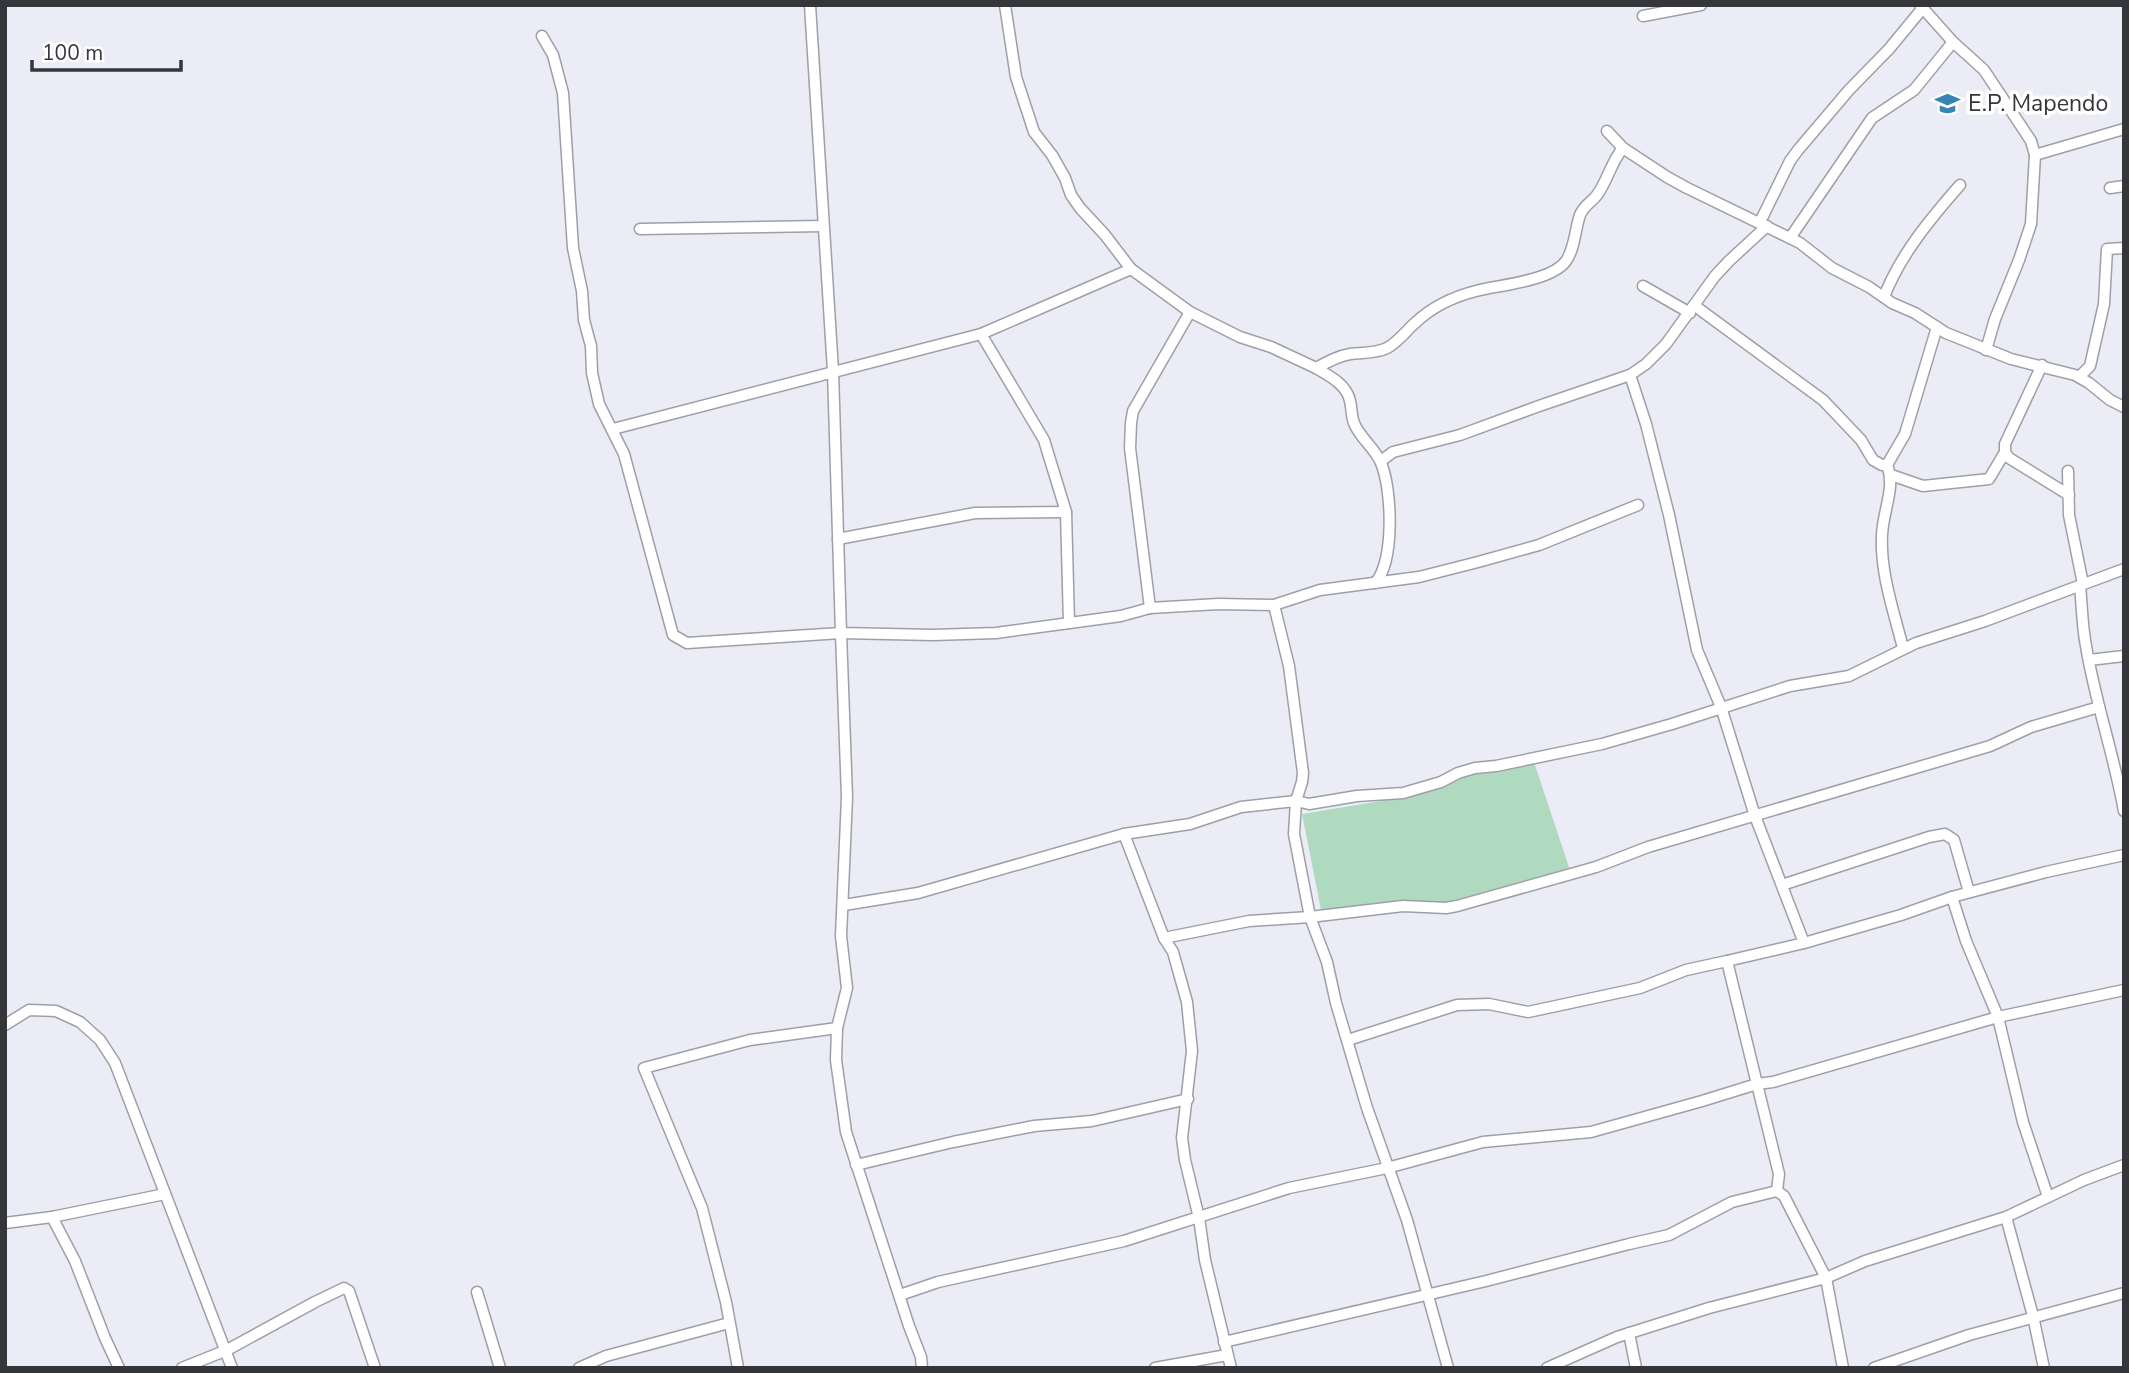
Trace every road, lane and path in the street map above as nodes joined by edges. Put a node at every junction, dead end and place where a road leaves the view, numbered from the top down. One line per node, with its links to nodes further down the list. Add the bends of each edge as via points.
1 (810, 5): 16 (street)
2 (1005, 5): 20 (street, via 1016,77 1034,132 1080,208)
3 (1701, 5): 5 (street)
4 (1921, 7): 7 (street); 15 (street, via 1798,150)
5 (1643, 16)
6 (542, 36): 34 (street, via 553,55 563,93 573,248 592,373 599,404)
7 (1953, 42): 11 (street, via 1984,70 2031,141); 18 (street, via 1914,90 1872,118)
8 (2124, 129): 11 (street)
9 (1606, 131): 10 (street)
10 (1623, 148): 15 (street, via 1687,188); 29 (street, via 1596,197 1581,212 1572,248 1555,270 1443,301 1388,347 1341,356)
11 (2035, 155): 27 (street, via 2031,224)
12 (1960, 185): 22 (street, via 1892,275)
13 (2124, 186): 14 (street)
14 (2109, 188)
15 (1763, 224): 18 (street); 23 (street, via 1715,276)
16 (823, 226): 17 (street); 30 (street)
17 (640, 229)
18 (1790, 237): 22 (street, via 1832,268)
19 (2124, 248): 32 (street, via 2106,249 2104,304 2090,366)
20 (1130, 269): 24 (street); 26 (street)
21 (1643, 286): 23 (street)
22 (1884, 296): 25 (street)
23 (1692, 309): 31 (street, via 1666,345); 37 (street, via 1823,400 1861,440 1873,460)
24 (1190, 312): 29 (street); 48 (street, via 1130,423)
25 (1937, 327): 27 (street); 37 (street, via 1905,434)
26 (981, 334): 30 (street); 42 (street, via 1044,440)
27 (1986, 350): 28 (street)
28 (2042, 365): 32 (street); 35 (street)
29 (1316, 368): 36 (street, via 1342,386 1350,398 1354,424)
30 (833, 371): 34 (street); 43 (street)
31 (1630, 375): 36 (street, via 1460,435 1393,452); 55 (street, via 1666,502 1697,650)
32 (2079, 377): 33 (street)
33 (2124, 407)
34 (613, 429): 50 (street, via 624,454 673,635 688,643)
35 (2004, 452): 39 (street, via 1989,479 1923,486); 40 (street)
36 (1381, 461): 45 (street, via 1390,514 1386,565)
37 (1887, 465): 39 (street)
38 (2068, 471): 40 (street)
39 (1891, 475): 51 (street, via 1882,535 1884,570)
40 (2068, 495): 46 (street)
41 (1638, 505): 45 (street, via 1539,545 1419,577)
42 (1066, 512): 43 (street, via 975,513); 49 (street)
43 (838, 539): 50 (street)
44 (2124, 569): 46 (street)
45 (1375, 583): 47 (street, via 1320,590)
46 (2082, 585): 51 (street); 53 (street)
47 (1274, 606): 48 (street); 56 (street, via 1289,666 1303,773)
48 (1150, 608): 49 (street)
49 (1069, 623): 50 (street, via 996,633)
50 (841, 633): 64 (street, via 847,797)
51 (1903, 648): 55 (street, via 1849,676 1790,686)
52 (2124, 656): 53 (street)
53 (2089, 660): 54 (street)
54 (2099, 707): 57 (street); 58 (street, via 2031,727 1990,746)
55 (1721, 708): 56 (street, via 1602,744 1467,771 1403,793 1309,804); 58 (street)
56 (1296, 801): 59 (street, via 1241,807 1190,824); 65 (street, via 1294,834)
57 (2124, 811)
58 (1755, 816): 61 (street); 65 (street, via 1457,906 1402,906)
59 (1124, 834): 64 (street, via 918,893); 66 (street)
60 (2124, 855): 62 (street)
61 (1782, 884): 62 (street, via 1945,834 1954,840); 67 (street)
62 (1969, 892): 63 (street)
63 (1952, 897): 67 (street); 70 (street)
64 (844, 905): 72 (street, via 841,936 847,988)
65 (1310, 917): 66 (street, via 1249,920); 73 (street)
66 (1164, 938): 75 (street, via 1173,952 1186,1002 1192,1051)
67 (1804, 943): 68 (street)
68 (1727, 961): 73 (street, via 1686,970 1640,988 1528,1012 1489,1004 1457,1006); 74 (street)
69 (2124, 990): 70 (street)
70 (1998, 1017): 74 (street); 81 (street, via 2023,1122)
71 (5, 1025): 80 (street, via 29,1010 56,1011 80,1022 100,1040 115,1063)
72 (837, 1028): 76 (street, via 836,1060 846,1132); 92 (street, via 750,1040 644,1068 702,1208)
73 (1348, 1040): 78 (street)
74 (1757, 1083): 78 (street, via 1591,1132 1483,1142); 79 (street, via 1779,1174)
75 (1188, 1099): 76 (street, via 1093,1121 1034,1126); 84 (street, via 1182,1138)
76 (856, 1165): 89 (street)
77 (2124, 1165): 81 (street)
78 (1387, 1168): 84 (street, via 1289,1188); 90 (street)
79 (1777, 1191): 86 (street, via 1784,1196); 90 (street, via 1732,1202 1655,1240)
80 (165, 1194): 82 (street); 95 (street)
81 (2048, 1197): 83 (street)
82 (52, 1217): 85 (street); 97 (street)
83 (2007, 1217): 86 (street, via 1865,1261); 91 (street)
84 (1199, 1218): 89 (street, via 1124,1241 938,1282); 94 (street)
85 (5, 1223)
86 (1826, 1278): 93 (street); 110 (street)
87 (478, 1292): 101 (street)
88 (2124, 1293): 91 (street)
89 (900, 1295): 104 (street)
90 (1428, 1295): 94 (street); 107 (street)
91 (2033, 1316): 111 (street); 112 (street)
92 (729, 1323): 102 (street, via 606,1356); 103 (street)
93 (1629, 1333): 108 (street); 109 (street)
94 (1224, 1342): 96 (street)
95 (227, 1350): 98 (street); 99 (street); 100 (street, via 344,1288 349,1291)
96 (1227, 1355): 105 (street); 106 (street)
97 (119, 1368)
98 (182, 1368)
99 (232, 1368)
100 (375, 1368)
101 (500, 1368)
102 (579, 1368)
103 (738, 1368)
104 (922, 1368)
105 (1155, 1368)
106 (1231, 1368)
107 (1448, 1368)
108 (1547, 1368)
109 (1636, 1368)
110 (1843, 1368)
111 (1874, 1368)
112 (2043, 1368)

